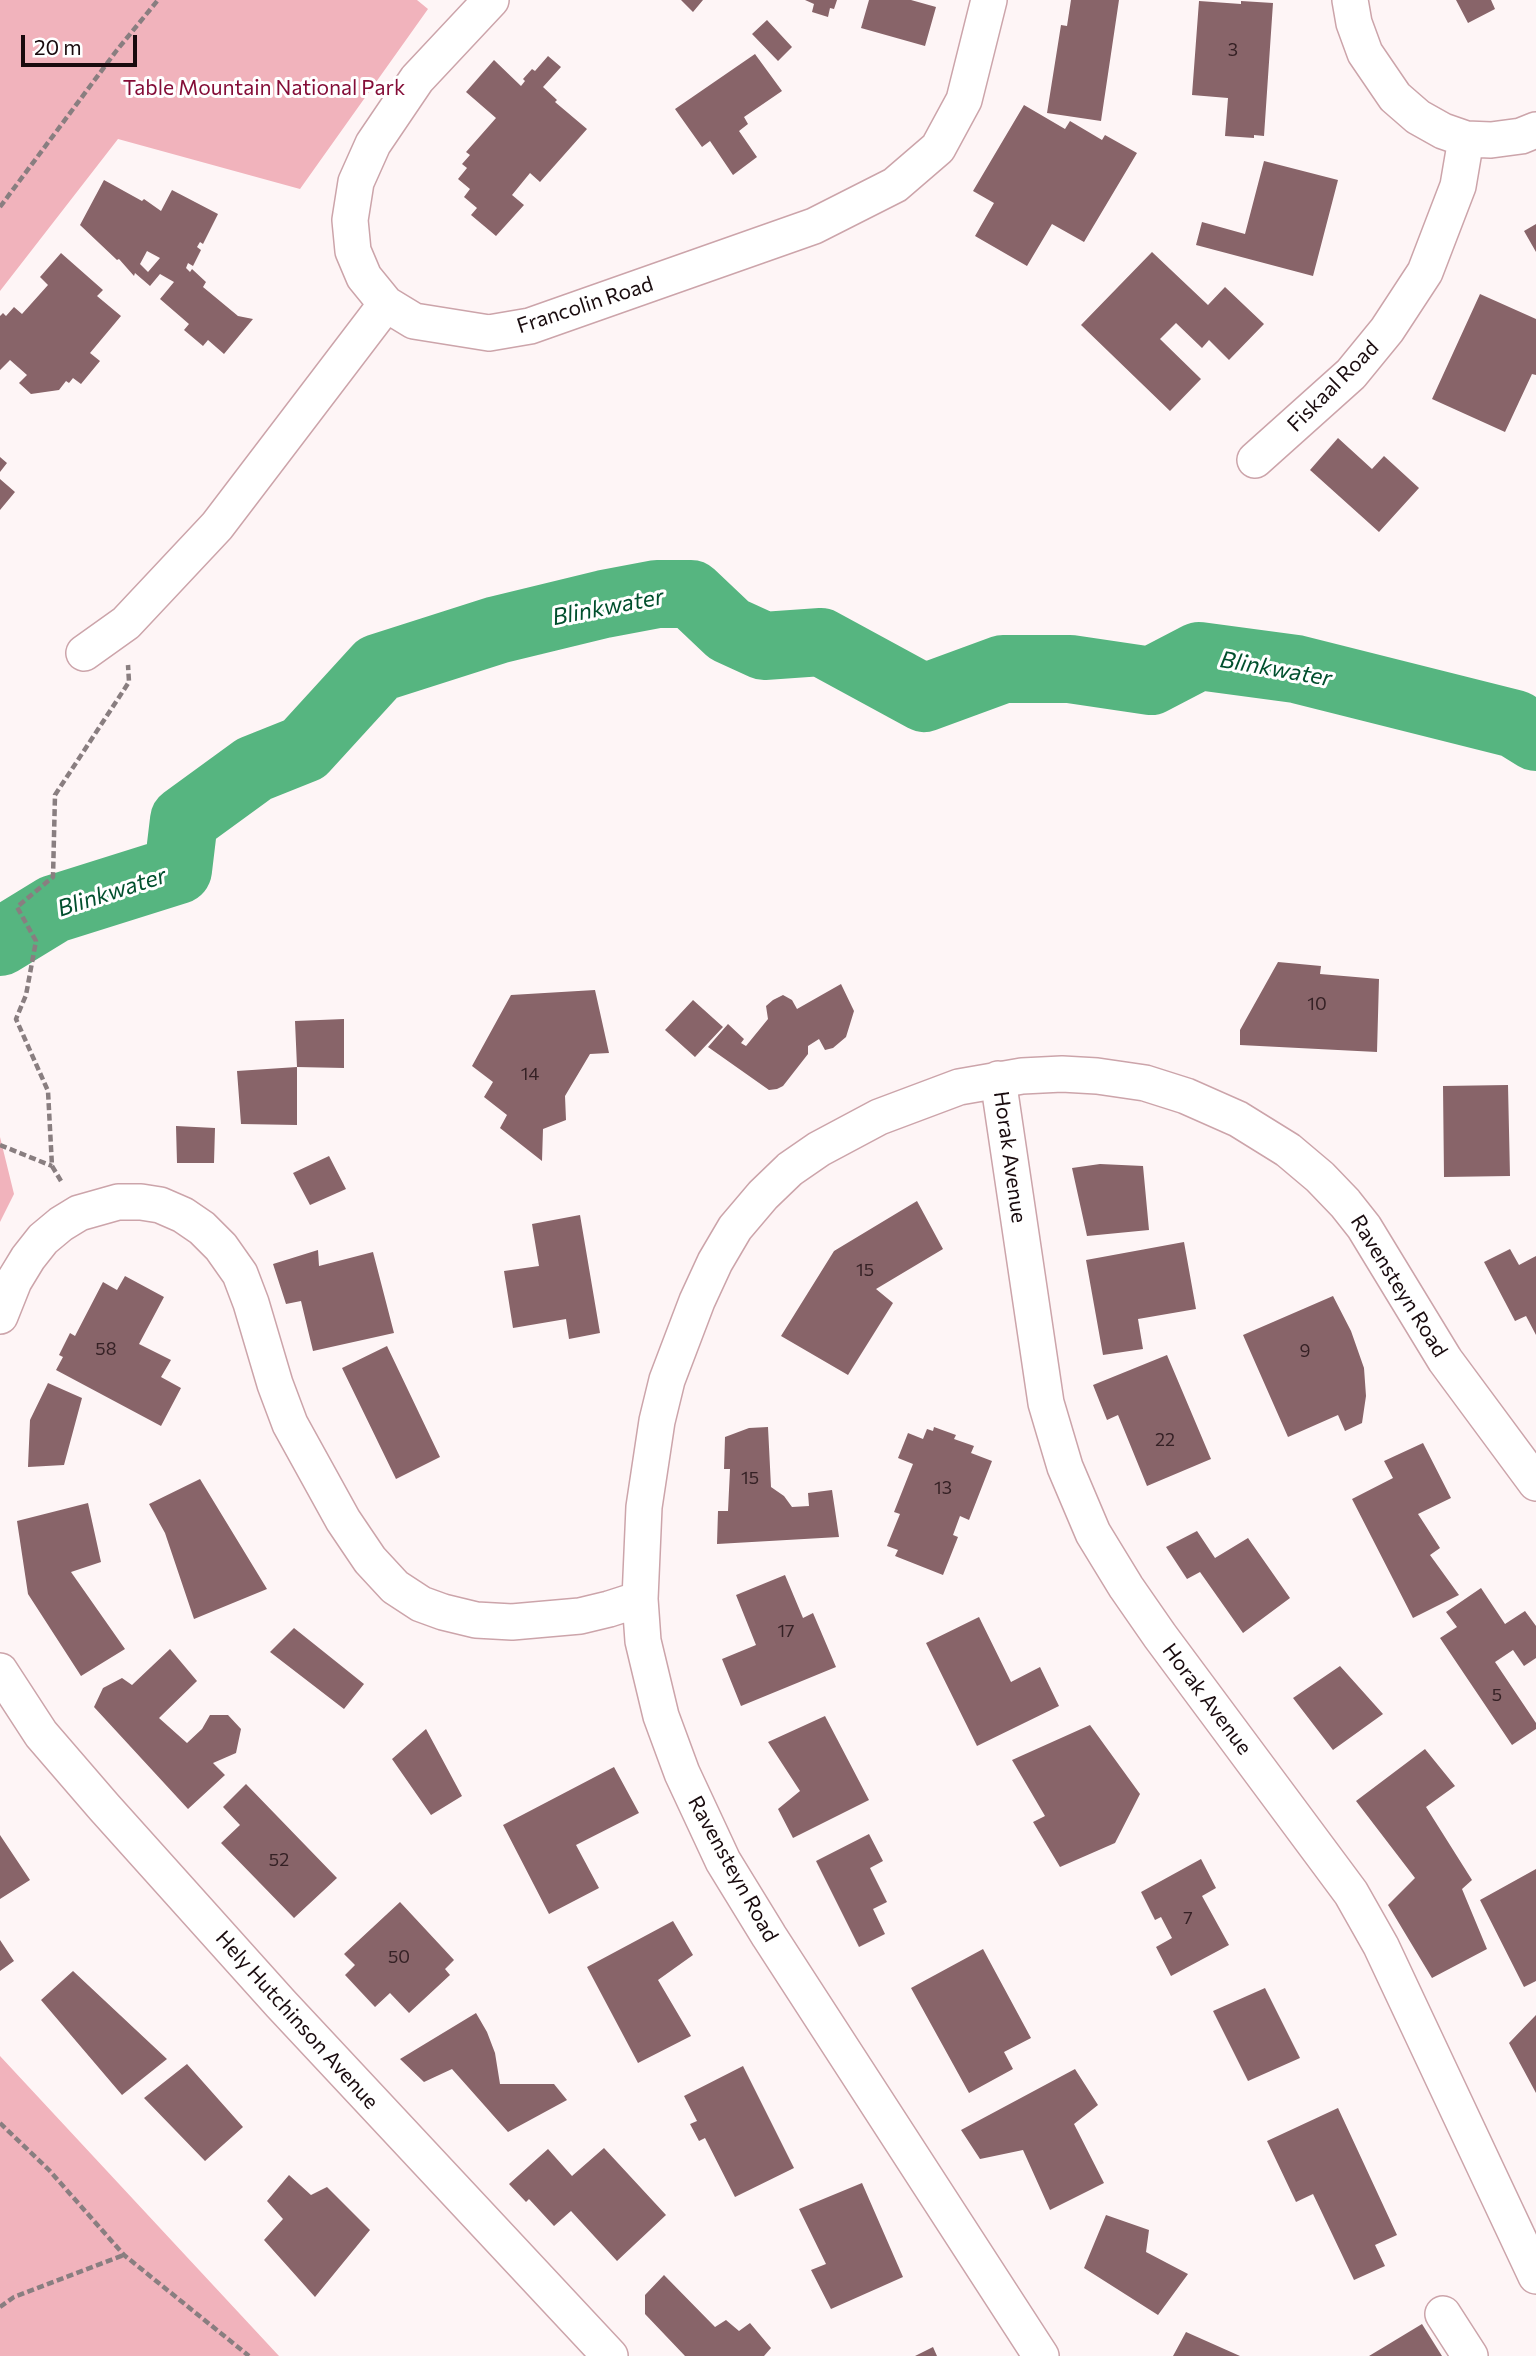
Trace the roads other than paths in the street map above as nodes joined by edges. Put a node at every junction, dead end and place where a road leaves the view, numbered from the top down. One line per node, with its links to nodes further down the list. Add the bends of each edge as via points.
1 (491, 0): 6 (street, via 417,79 373,144 356,182 350,220 353,251 364,277)
2 (989, 0): 6 (street, Francolin Road, via 964,100 938,148 895,185 814,226 530,326 489,333 453,328 414,320)
3 (1350, 0): 5 (street, via 1365,53 1395,97 1418,117)
4 (1536, 130): 5 (street, via 1491,140)
5 (1466, 139): 7 (street, Fiskaal Road, via 1458,186 1425,272 1395,319 1351,374)
6 (386, 304): 8 (street, via 217,526 126,623)
7 (1255, 460)
8 (84, 653)
9 (998, 1079): 11 (street, Ravensteyn Road, via 1062,1074 1145,1083 1238,1119 1287,1150 1320,1177 1364,1227 1445,1360); 12 (street, Ravensteyn Road, via 921,1100 819,1149 790,1169 735,1228 697,1301 667,1380 644,1507); 14 (street, Horak Avenue, via 1046,1403 1065,1467 1093,1533 1160,1636 1351,1893 1381,1945)
10 (0, 1316): 12 (street, via 28,1258 43,1239 79,1213 118,1202 141,1202 183,1215 222,1247 240,1274 295,1434 343,1520 395,1587 443,1612 512,1622 580,1616)
11 (1536, 1483)
12 (640, 1599): 17 (street, Ravensteyn Road, via 643,1641 661,1716 681,1773 723,1861)
13 (0, 1671): 16 (street, Hely Hutchinson Avenue, via 41,1734 104,1807)
14 (1536, 2276)
15 (1443, 2314): 18 (street)
16 (610, 2356)
17 (1041, 2356)
18 (1470, 2356)

